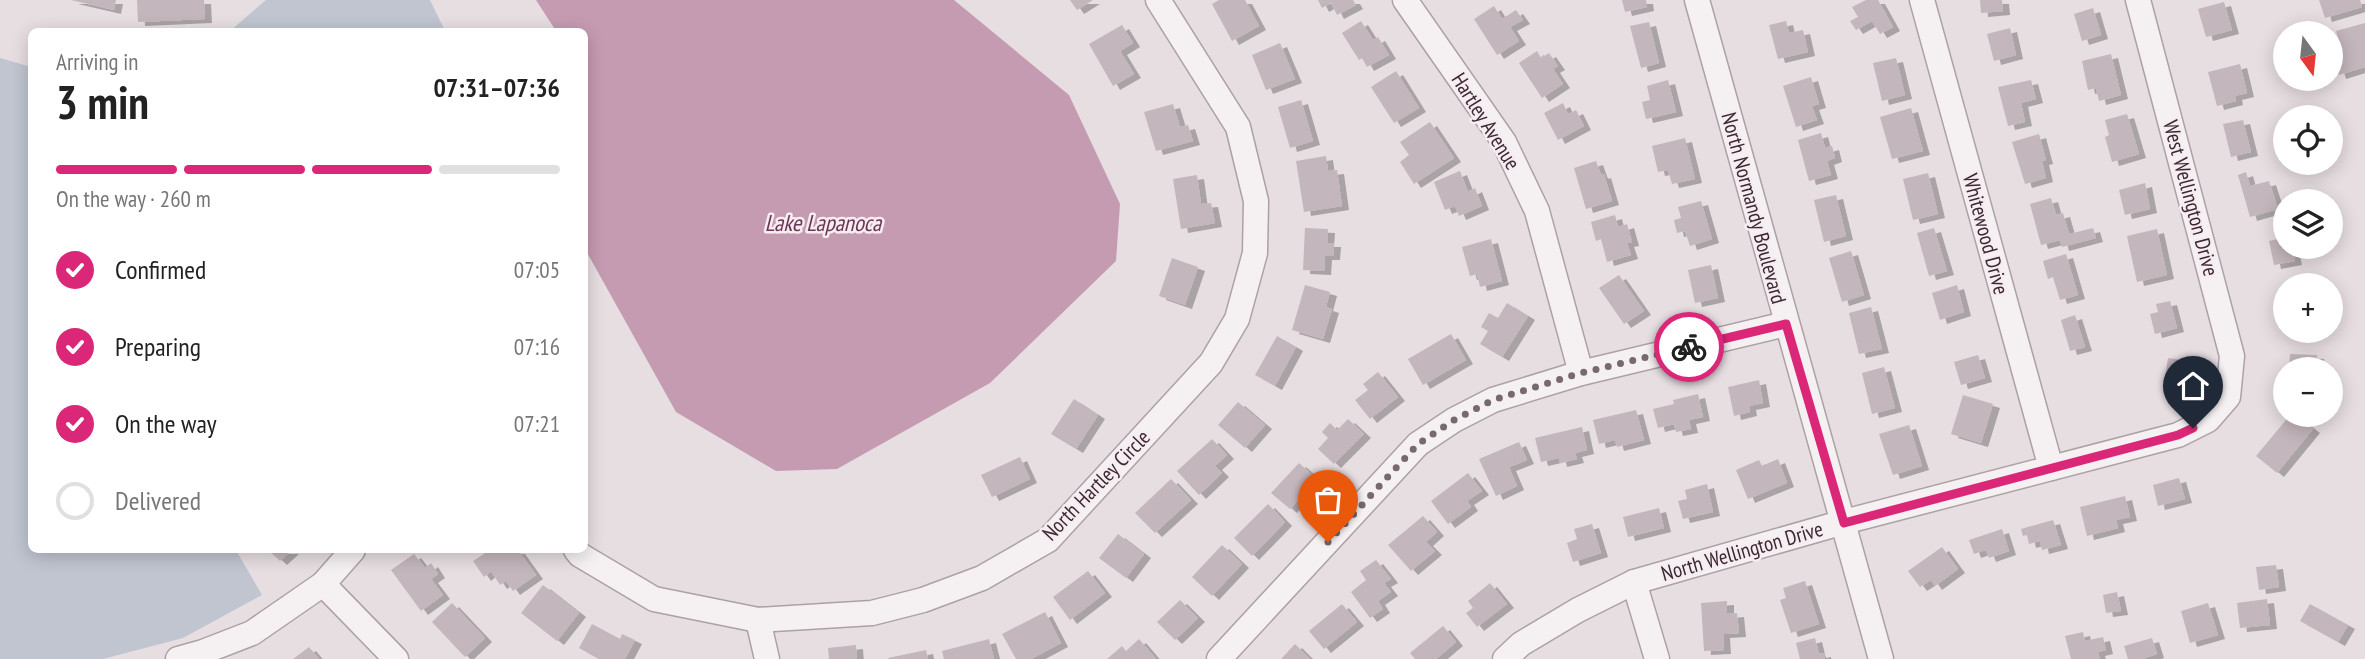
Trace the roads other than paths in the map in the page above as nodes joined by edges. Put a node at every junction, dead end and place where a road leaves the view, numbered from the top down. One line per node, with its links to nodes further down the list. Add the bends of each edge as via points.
1 (1158, 0): 15 (street, North Hartley Circle, via 1238,127 1256,201 1255,253 1237,319 1211,363 1048,540 982,578 872,613)
2 (1405, 0): 7 (street, Hartley Avenue, via 1504,142 1537,211)
3 (1922, 0): 9 (street, Whitewood Drive)
4 (2138, 0): 8 (street, West Wellington Drive, via 2232,356)
5 (1704, 2): 6 (street, North Normandy Boulevard)
6 (1786, 324): 7 (street); 10 (street, North Normandy Boulevard)
7 (1581, 373): 19 (street, via 1493,400 1418,444)
8 (2228, 397): 9 (street, North Wellington Drive, via 2208,420 2178,435)
9 (2051, 468): 10 (street, North Wellington Drive)
10 (1844, 523): 13 (street, North Wellington Drive); 22 (street, North Normandy Boulevard)
11 (350, 553): 14 (street)
12 (578, 553): 15 (street, North Hartley Circle, via 654,598)
13 (1634, 582): 20 (street, North Wellington Drive, via 1521,644); 21 (street)
14 (323, 584): 16 (street, via 251,633); 17 (street)
15 (758, 620): 18 (street)
16 (178, 659)
17 (396, 659)
18 (767, 659)
19 (1219, 659)
20 (1505, 659)
21 (1657, 659)
22 (1881, 659)

